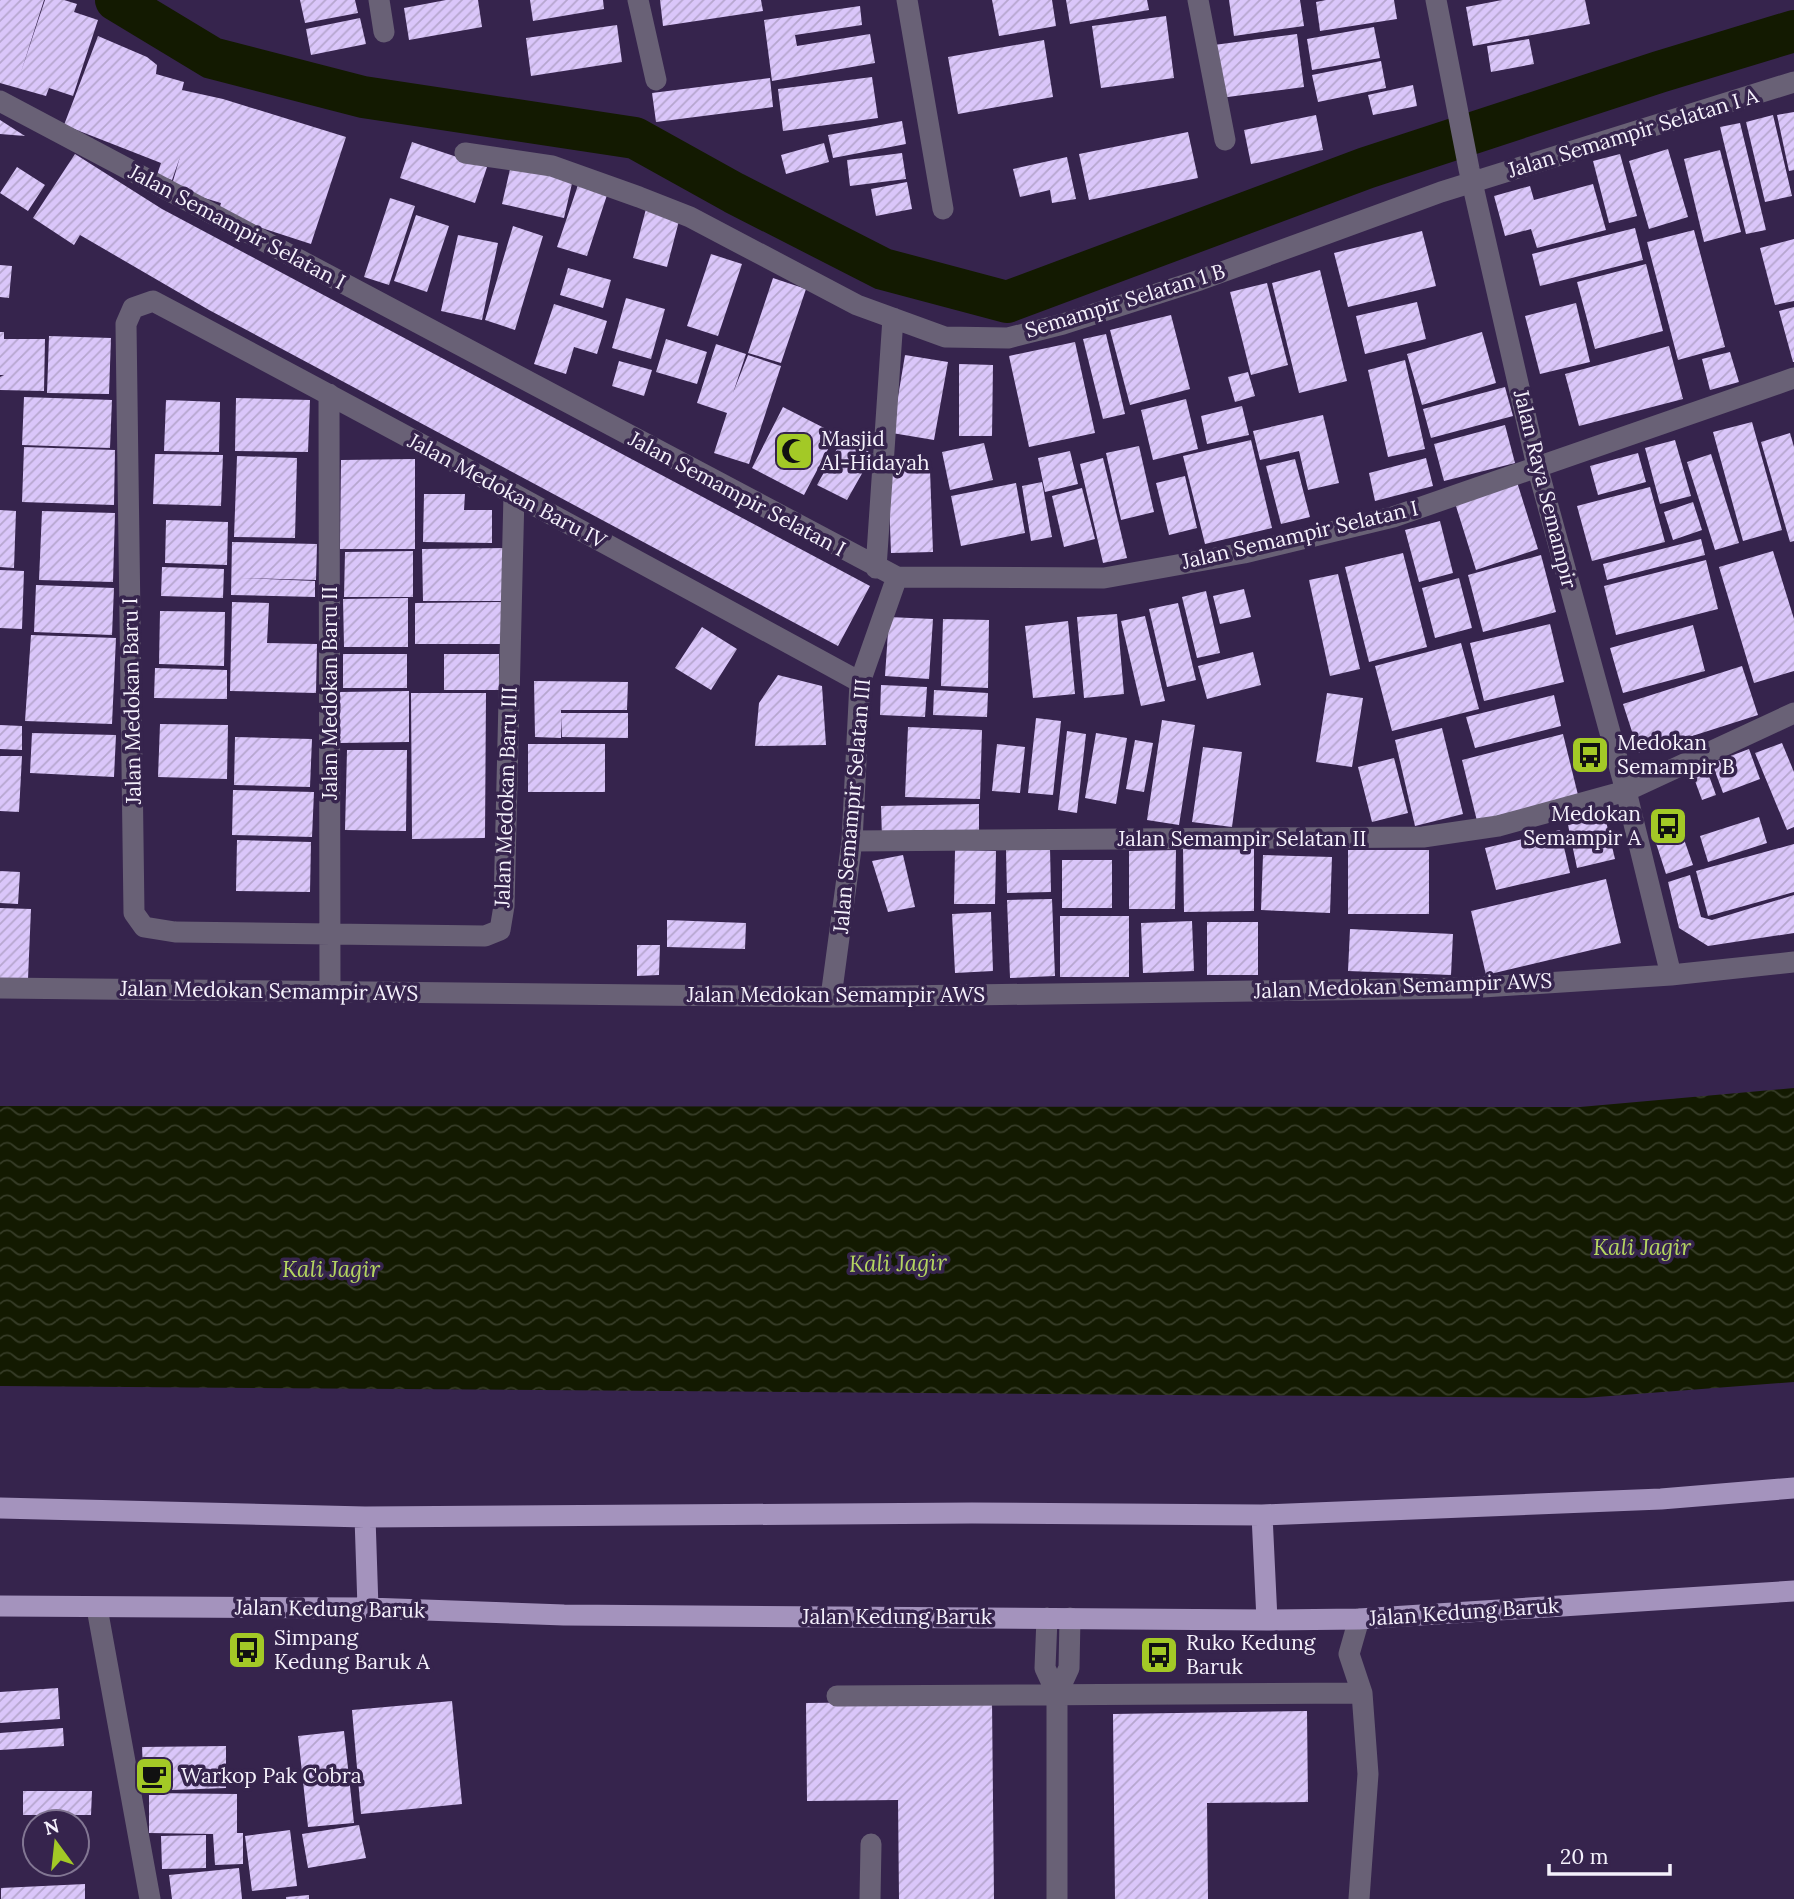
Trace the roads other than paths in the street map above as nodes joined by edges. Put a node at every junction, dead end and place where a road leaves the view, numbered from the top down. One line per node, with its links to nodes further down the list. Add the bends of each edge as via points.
1 (379, 0): 6 (street)
2 (638, 0): 7 (street)
3 (907, 0): 13 (street)
4 (1198, 0): 10 (street)
5 (1436, 0): 12 (street, Jalan Raya Semampir)
6 (384, 32)
7 (656, 80)
8 (1794, 82): 12 (street, Jalan Semampir Selatan I A)
9 (0, 101): 20 (street, Jalan Semampir Selatan I)
10 (1225, 140)
11 (465, 153): 15 (street, Semampir Selatan 1 B, via 552,166 691,217 857,305)
12 (1471, 176): 15 (street, Semampir Selatan 1 B, via 1441,192 1200,280 1008,338 945,337); 18 (street, Jalan Raya Semampir)
13 (943, 209)
14 (153, 301): 17 (street, Jalan Medokan Baru IV); 26 (street, Jalan Medokan Baru I, via 133,307 126,324 134,913 144,927 175,932)
15 (893, 318): 20 (street)
16 (1794, 378): 18 (street, Jalan Semampir Selatan I)
17 (329, 394): 19 (street, Jalan Medokan Baru IV); 26 (street, Jalan Medokan Baru II)
18 (1537, 466): 21 (street, Jalan Semampir Selatan I, via 1393,517 1244,553 1117,575); 24 (street, Jalan Raya Semampir)
19 (514, 494): 22 (street, Jalan Medokan Baru IV); 26 (street, Jalan Medokan Baru III, via 500,930 485,936)
20 (876, 568): 21 (street, Jalan Semampir Selatan I)
21 (897, 577): 22 (street, Jalan Semampir Selatan III)
22 (860, 682): 25 (street, Jalan Semampir Selatan III)
23 (1794, 713): 24 (street, Jalan Semampir Selatan II)
24 (1626, 791): 25 (street, Jalan Semampir Selatan II, via 1498,826 1423,837); 28 (street, Jalan Raya Semampir)
25 (852, 841): 31 (street, Jalan Semampir Selatan III)
26 (331, 933): 30 (street, Jalan Medokan Baru II)
27 (1794, 962): 28 (street, Jalan Medokan Semampir AWS)
28 (1671, 975): 31 (street, Jalan Medokan Semampir AWS, via 1466,988)
29 (0, 988): 30 (street, Jalan Medokan Semampir AWS)
30 (330, 991): 31 (street, Jalan Medokan Semampir AWS)
31 (831, 997)
32 (1794, 1488): 34 (main road, via 1661,1499)
33 (0, 1508): 35 (main road)
34 (1262, 1515): 35 (main road); 43 (main road)
35 (365, 1517): 39 (main road)
36 (1794, 1591): 42 (main road, Jalan Kedung Baruk)
37 (0, 1606): 38 (main road, Jalan Kedung Baruk)
38 (97, 1608): 39 (main road, Jalan Kedung Baruk); 48 (street)
39 (368, 1608): 40 (main road, Jalan Kedung Baruk, via 564,1615)
40 (1047, 1618): 41 (main road, Jalan Kedung Baruk); 45 (street, via 1045,1668)
41 (1070, 1618): 43 (main road, Jalan Kedung Baruk); 45 (street, via 1069,1668)
42 (1359, 1619): 43 (main road, Jalan Kedung Baruk); 44 (street, via 1349,1654)
43 (1267, 1620)
44 (1362, 1693): 45 (street); 51 (street, via 1368,1774)
45 (1057, 1694): 46 (street); 50 (street)
46 (836, 1696)
47 (871, 1844): 49 (street)
48 (150, 1899)
49 (870, 1899)
50 (1057, 1899)
51 (1359, 1899)

